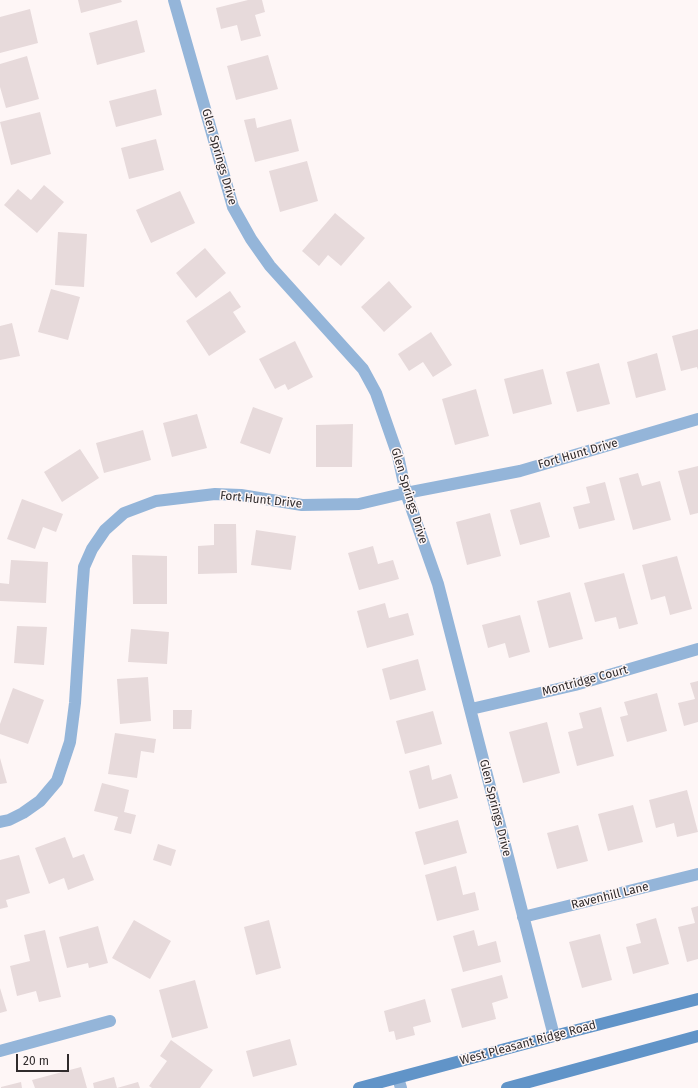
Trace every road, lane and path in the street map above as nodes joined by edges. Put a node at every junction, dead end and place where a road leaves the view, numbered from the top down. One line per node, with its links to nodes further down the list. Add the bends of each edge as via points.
1 (174, 0): 3 (street, Glen Springs Drive, via 233,207 270,266 363,369 376,393 398,456)
2 (698, 419): 3 (street, Fort Hunt Drive, via 520,471)
3 (406, 493): 5 (street, Glen Springs Drive, via 438,584); 6 (street, Fort Hunt Drive, via 359,504 302,505 241,495 215,494 156,501 124,513 105,530 84,567 75,703 70,742 59,775 40,801 23,813)
4 (698, 650): 5 (street, Montridge Court, via 575,686)
5 (471, 709): 8 (street, Glen Springs Drive)
6 (0, 822)
7 (698, 874): 8 (street, Ravenhill Lane)
8 (522, 917): 11 (street, Glen Springs Drive)
9 (698, 999): 11 (main road, West Pleasant Ridge Road)
10 (110, 1021): 13 (street)
11 (554, 1036): 14 (main road, West Pleasant Ridge Road)
12 (698, 1036): 17 (main road)
13 (0, 1051)
14 (400, 1083): 15 (main road, West Pleasant Ridge Road)
15 (373, 1086): 16 (main road, West Pleasant Ridge Road)
16 (359, 1088)
17 (507, 1088)

